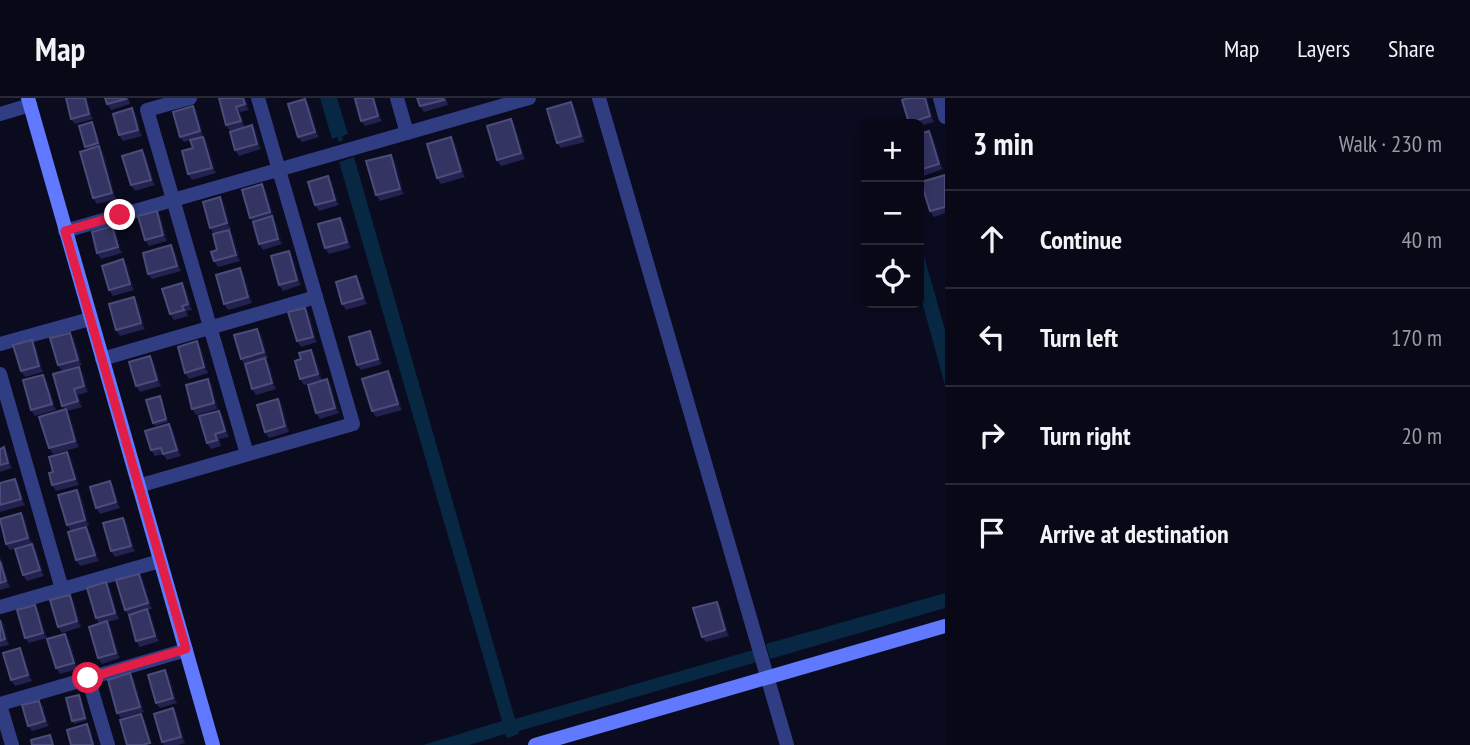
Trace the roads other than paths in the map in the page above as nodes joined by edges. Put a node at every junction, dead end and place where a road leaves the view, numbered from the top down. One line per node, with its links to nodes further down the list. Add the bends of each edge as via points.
1 (190, 98): 9 (street)
2 (258, 98): 13 (street)
3 (397, 98): 12 (street)
4 (529, 98): 8 (street)
5 (599, 98): 29 (street)
6 (940, 98): 11 (street)
7 (29, 102): 10 (street); 15 (street)
8 (500, 102): 12 (street)
9 (145, 104): 14 (street)
10 (0, 114)
11 (945, 117)
12 (407, 133): 13 (street)
13 (279, 170): 14 (street); 16 (street)
14 (173, 200): 15 (street); 18 (street)
15 (65, 231): 17 (street)
16 (316, 297): 18 (street); 22 (street, via 353,424)
17 (90, 319): 19 (street); 20 (street)
18 (210, 328): 20 (street); 22 (street)
19 (0, 344)
20 (102, 359): 23 (street)
21 (0, 374): 25 (street)
22 (247, 454): 23 (street)
23 (138, 486): 24 (street)
24 (160, 561): 25 (street); 28 (street)
25 (62, 589): 26 (street)
26 (0, 607)
27 (945, 626): 29 (street)
28 (186, 649): 30 (street); 34 (street)
29 (768, 677): 35 (street); 36 (street)
30 (88, 678): 31 (street); 33 (street)
31 (0, 705): 32 (street)
32 (12, 745)
33 (108, 745)
34 (213, 745)
35 (535, 745)
36 (787, 745)

